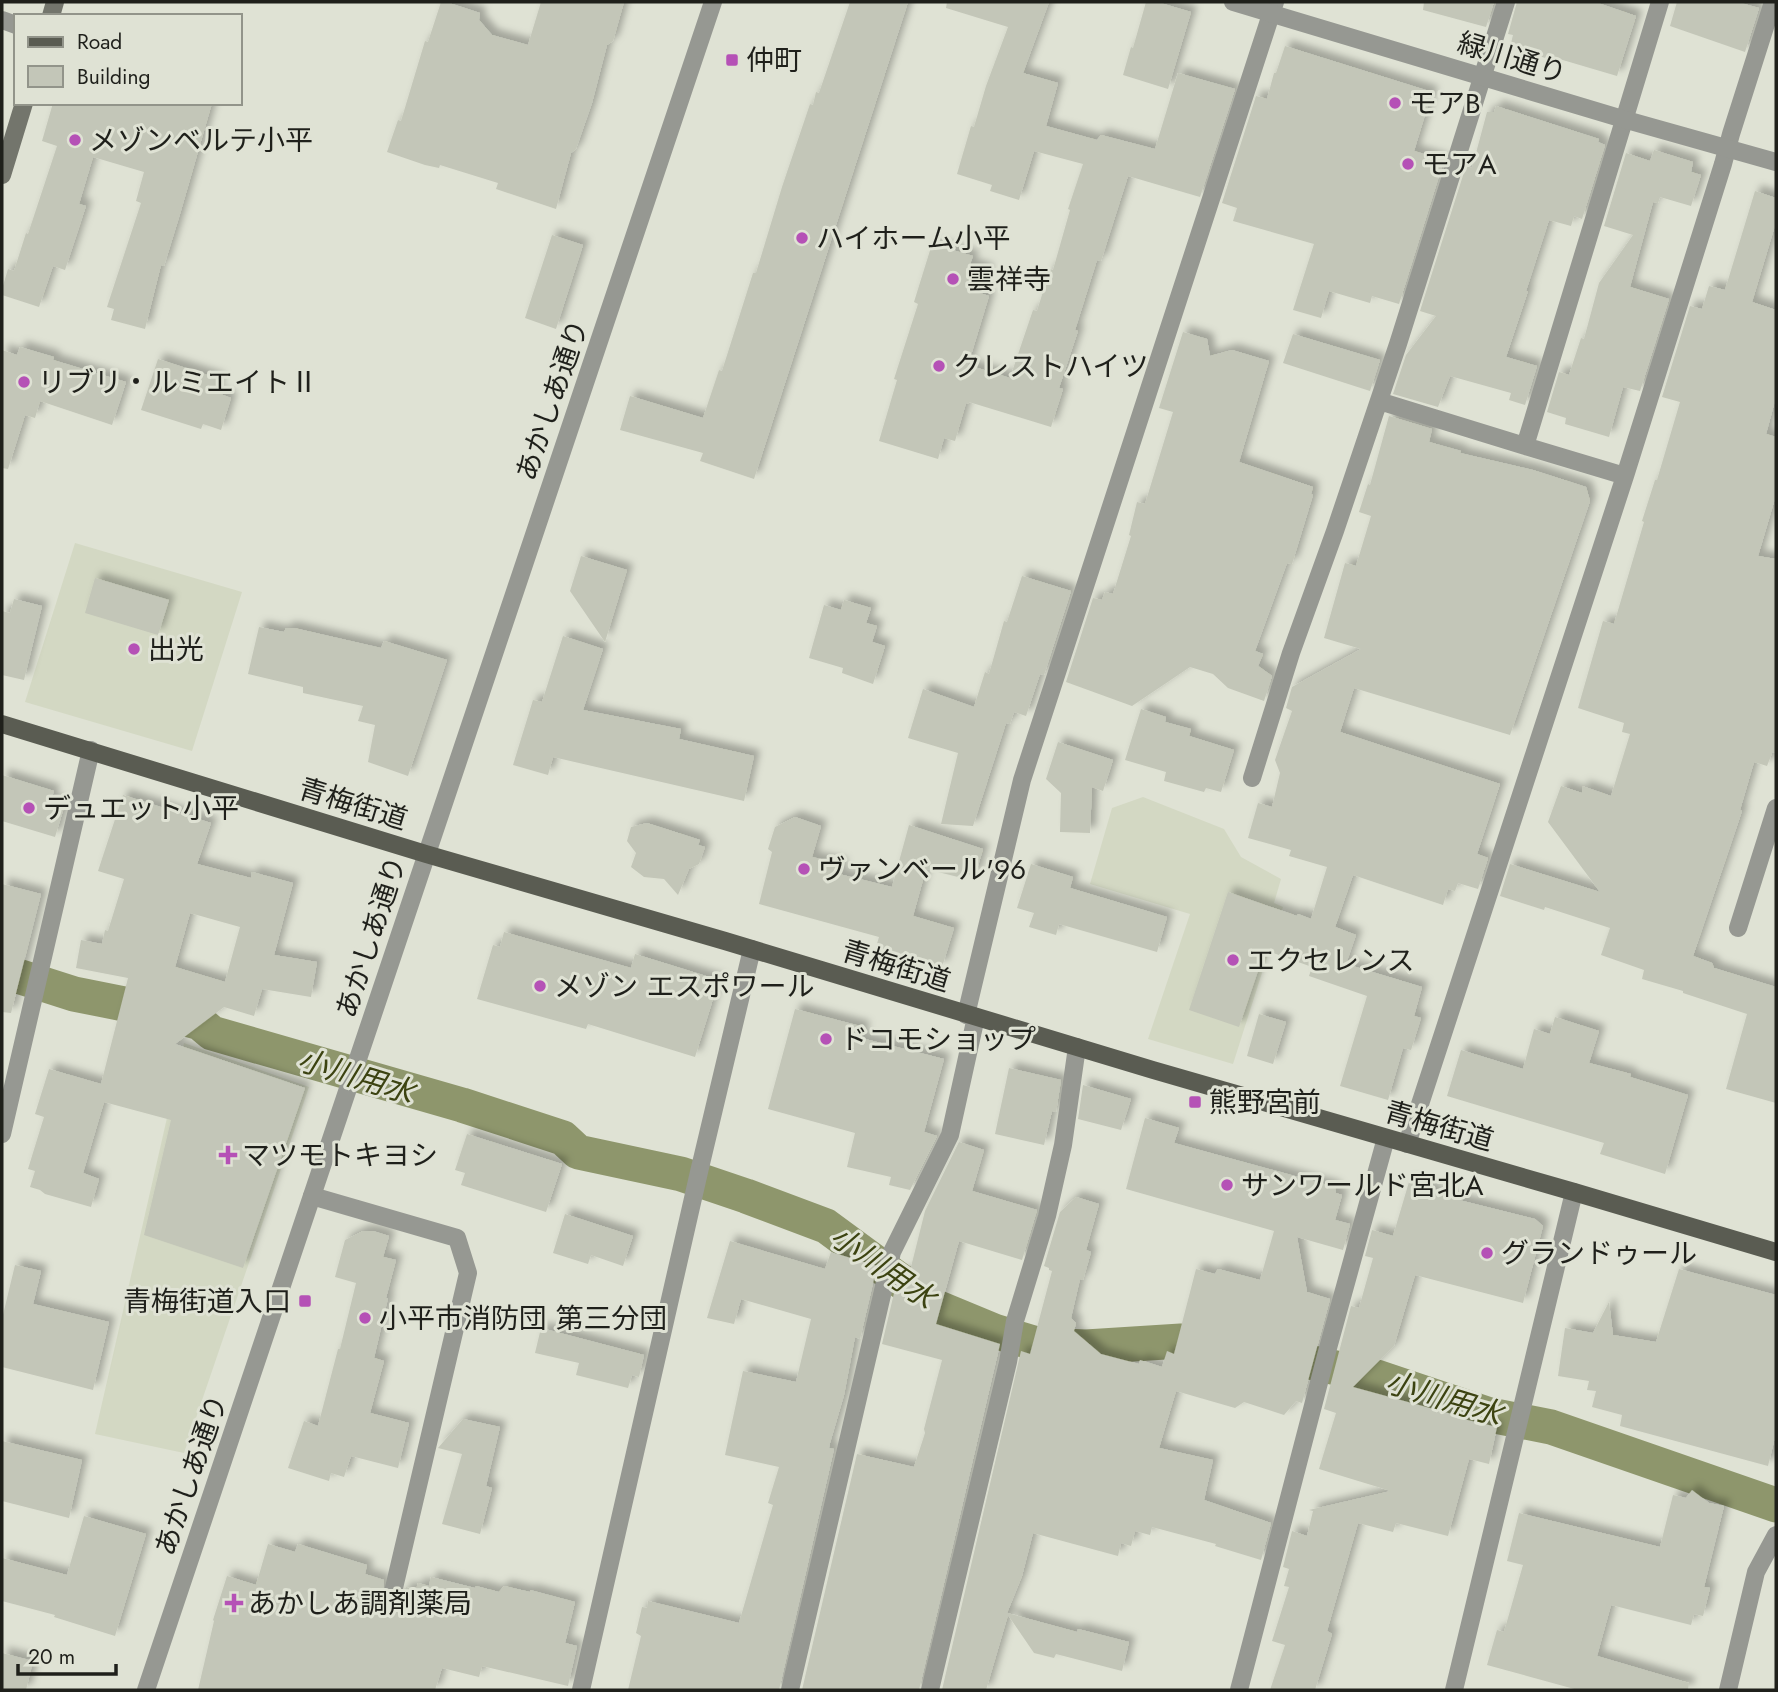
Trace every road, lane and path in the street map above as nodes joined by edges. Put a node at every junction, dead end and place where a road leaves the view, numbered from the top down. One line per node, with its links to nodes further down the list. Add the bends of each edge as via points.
1 (713, 2): 20 (street, あかしあ通り)
2 (1233, 2): 6 (street, 緑川通り)
3 (1506, 2): 7 (street)
4 (1660, 2): 9 (street)
5 (1773, 2): 10 (street)
6 (1273, 8): 7 (street, 緑川通り); 23 (street, via 1022,780)
7 (1483, 76): 9 (street, 緑川通り); 13 (street)
8 (23, 105): 12 (main road)
9 (1623, 119): 10 (street, 緑川通り); 14 (street)
10 (1727, 148): 11 (street, 緑川通り); 15 (street)
11 (1776, 162)
12 (2, 175)
13 (1379, 401): 14 (street); 18 (street)
14 (1525, 446): 15 (street)
15 (1626, 476): 27 (street)
16 (2, 724): 17 (main road, 青梅街道)
17 (91, 750): 20 (main road, 青梅街道); 25 (street)
18 (1252, 778)
19 (1776, 808): 21 (street)
20 (426, 854): 22 (main road, 青梅街道); 29 (street, あかしあ通り)
21 (1738, 928)
22 (752, 949): 23 (main road, 青梅街道); 34 (street)
23 (971, 1016): 24 (main road, 青梅街道); 35 (street, via 950,1135 892,1252)
24 (1077, 1047): 26 (main road, 青梅街道); 36 (street, via 1058,1169 1016,1321)
25 (2, 1134)
26 (1386, 1139): 27 (main road, 青梅街道); 37 (street)
27 (1407, 1144): 28 (main road, 青梅街道)
28 (1574, 1192): 30 (main road, 青梅街道); 38 (street)
29 (313, 1196): 32 (street, via 457,1238 468,1273); 33 (street, あかしあ通り)
30 (1776, 1252)
31 (1776, 1535): 39 (street, via 1756,1572)
32 (394, 1588)
33 (146, 1690)
34 (581, 1690)
35 (790, 1690)
36 (930, 1690)
37 (1239, 1690)
38 (1454, 1690)
39 (1728, 1690)

